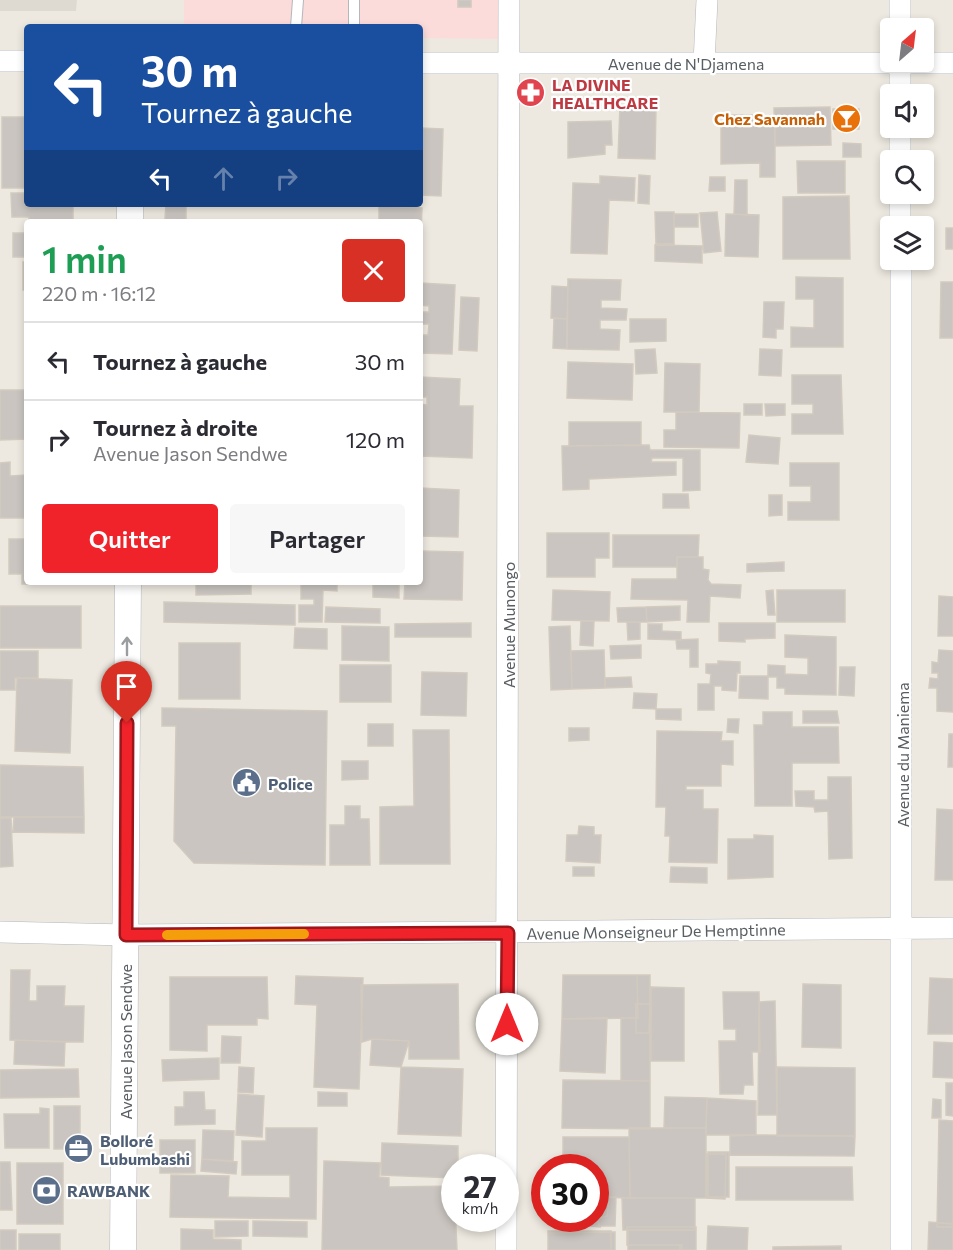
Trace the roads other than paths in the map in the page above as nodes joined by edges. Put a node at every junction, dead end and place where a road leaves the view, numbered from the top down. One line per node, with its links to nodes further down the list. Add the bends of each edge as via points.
1 (298, 0): 7 (lane)
2 (354, 0): 8 (lane)
3 (509, 0): 12 (street, Avenue Munongo)
4 (707, 0): 13 (street)
5 (900, 0): 6 (street)
6 (900, 18)
7 (296, 24)
8 (354, 24)
9 (0, 61): 10 (street)
10 (24, 61)
11 (423, 63): 12 (street, Avenue de N'Djamena)
12 (508, 63): 13 (street, Avenue de N'Djamena); 22 (street, Avenue Munongo)
13 (704, 63): 14 (street, Avenue de N'Djamena)
14 (880, 63)
15 (934, 63): 16 (street, Avenue de N'Djamena)
16 (953, 63)
17 (900, 270): 19 (street, Avenue du Maniema)
18 (128, 585): 23 (street, Avenue Jason Sendwe, one-way to 18)
19 (902, 927): 20 (street, Avenue Monseigneur De Hemptinne); 22 (street, Avenue Monseigneur De Hemptinne); 26 (street, Avenue du Maniema)
20 (953, 928)
21 (0, 932): 23 (street, Avenue Monseigneur De Hemptinne)
22 (508, 933): 23 (street, Avenue Monseigneur De Hemptinne); 25 (street, Avenue Munongo)
23 (126, 935): 24 (street, Avenue Jason Sendwe)
24 (123, 1250)
25 (506, 1250)
26 (901, 1250)

